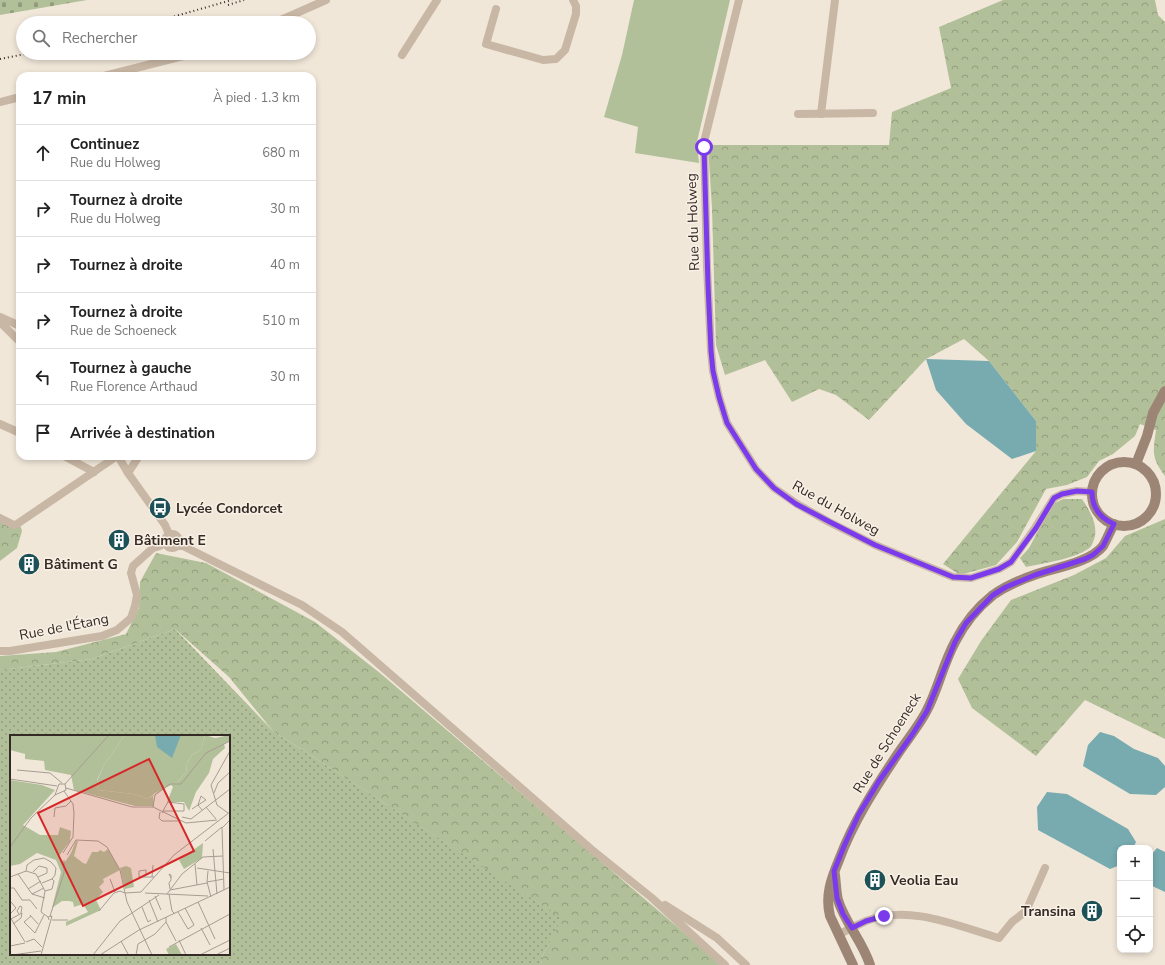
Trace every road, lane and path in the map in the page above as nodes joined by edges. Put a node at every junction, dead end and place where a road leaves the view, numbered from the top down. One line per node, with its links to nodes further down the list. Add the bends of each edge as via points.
1 (326, 0): 7 (street)
2 (437, 0): 8 (street)
3 (573, 0): 6 (street, via 576,14 567,45 559,57 551,60 486,44)
4 (739, 0): 30 (street, Rue du Holweg, via 704,142 704,160 713,371 727,423 756,469 774,488 810,511 875,545 953,577 971,578 999,569 1011,562 1054,498 1077,491)
5 (835, 0): 15 (street)
6 (496, 9)
7 (290, 16)
8 (402, 55)
9 (167, 60): 10 (street)
10 (120, 72)
11 (16, 98): 12 (street)
12 (0, 102)
13 (872, 113): 15 (street)
14 (798, 114): 15 (street)
15 (821, 114)
16 (0, 317): 18 (street)
17 (0, 322): 19 (street)
18 (16, 324)
19 (16, 338)
20 (1165, 391): 27 (main road, via 1153,413)
21 (0, 424): 22 (street)
22 (16, 432)
23 (72, 460): 28 (street)
24 (111, 460): 28 (street)
25 (120, 460): 29 (street)
26 (136, 460): 29 (street)
27 (1136, 464): 30 (main road, via 1122,462 1109,466 1098,475); 32 (main road, via 1151,476 1157,494 1155,503 1147,517 1140,522 1122,526)
28 (94, 472): 31 (street, via 17,524)
29 (128, 473): 33 (street, via 165,525)
30 (1092, 492): 32 (main road, via 1096,510)
31 (0, 518)
32 (1114, 524): 38 (main road, Rue de Schoeneck, via 1103,546 1093,555 1006,587 993,595 966,623 955,642 922,720 859,814)
33 (168, 534): 34 (street); 35 (street, via 178,536)
34 (164, 542): 35 (street, via 170,548); 36 (street, Rue de l'Étang, via 152,548 133,566 132,577 137,595 131,618 125,625 102,636)
35 (178, 546): 39 (street, via 183,546 302,605 342,632 591,849)
36 (0, 651)
37 (1046, 868): 40 (street, via 1026,911 1012,922 999,938 915,915 884,916)
38 (834, 871): 40 (main road, Rue de Schoeneck, via 837,898); 41 (main road, Rue de Schoeneck, via 828,894 828,907)
39 (652, 898): 42 (street); 43 (street, via 717,938)
40 (852, 928): 41 (street); 45 (main road, Rue de Schoeneck)
41 (838, 935): 44 (main road, Rue de Schoeneck)
42 (725, 965)
43 (746, 965)
44 (853, 965)
45 (870, 965)

